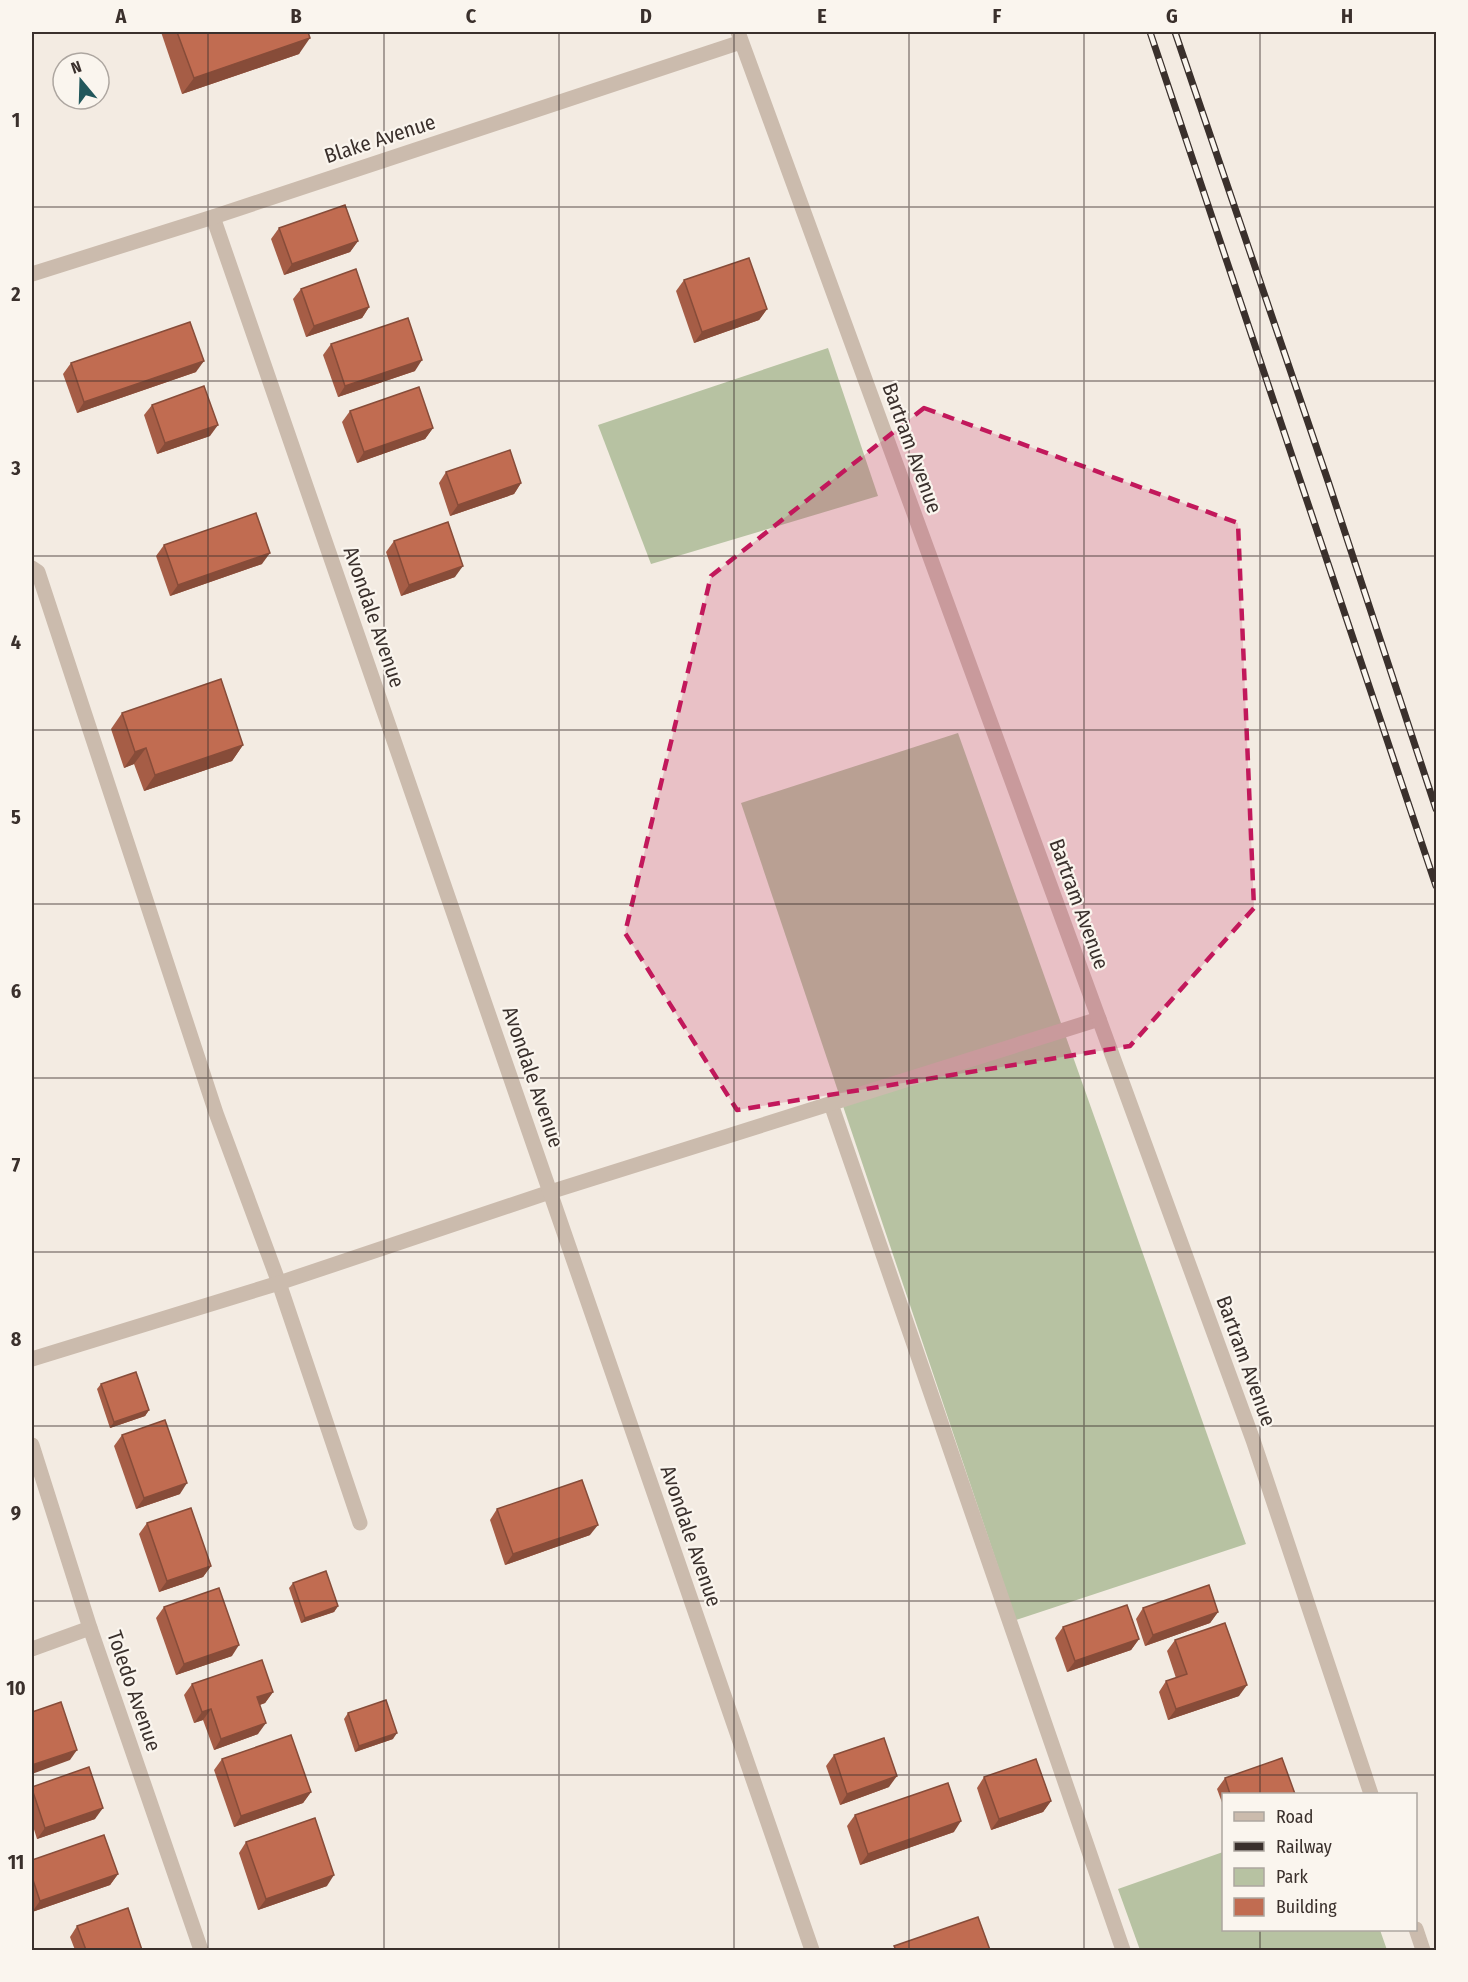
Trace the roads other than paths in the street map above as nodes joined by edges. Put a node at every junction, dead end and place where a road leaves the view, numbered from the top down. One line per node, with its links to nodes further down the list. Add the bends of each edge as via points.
1 (740, 37): 2 (street, Blake Avenue); 5 (street, Bartram Avenue)
2 (213, 217): 3 (street, Blake Avenue); 7 (street, Avondale Avenue)
3 (32, 274)
4 (32, 568): 8 (street, via 38,572 216,1113)
5 (1099, 1019): 6 (street); 14 (street, Bartram Avenue, via 1252,1440)
6 (831, 1104): 7 (street); 18 (street)
7 (550, 1192): 8 (street); 17 (street, Avondale Avenue)
8 (279, 1283): 9 (street); 11 (street)
9 (32, 1359)
10 (32, 1445): 12 (street, Toledo Avenue)
11 (360, 1523)
12 (90, 1628): 13 (street); 16 (street, Toledo Avenue)
13 (32, 1649)
14 (1371, 1793)
15 (1417, 1931): 19 (street)
16 (201, 1950)
17 (812, 1950)
18 (1124, 1950)
19 (1423, 1950)

